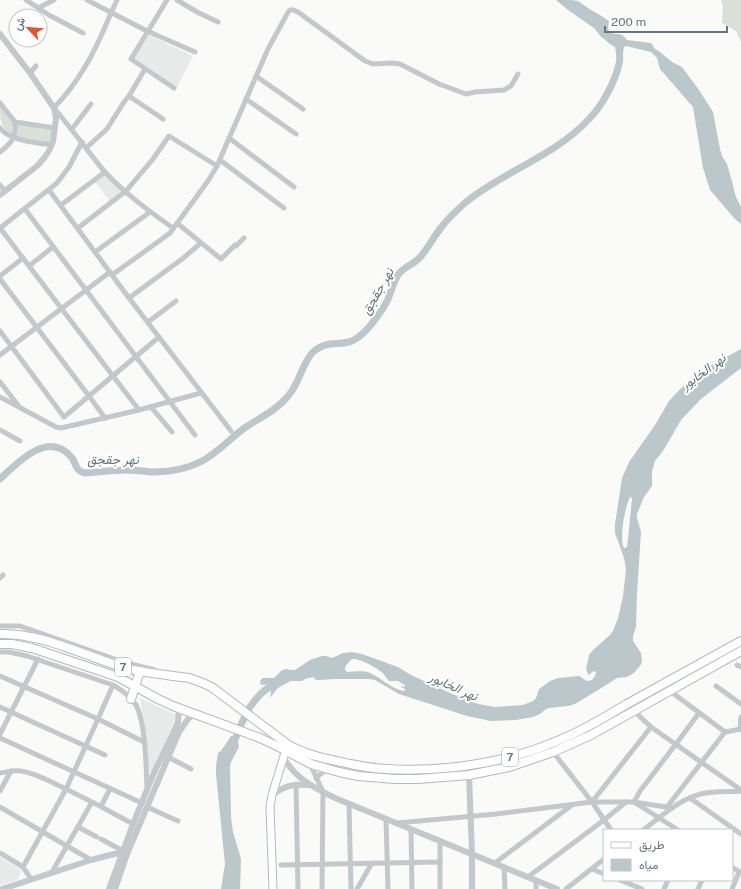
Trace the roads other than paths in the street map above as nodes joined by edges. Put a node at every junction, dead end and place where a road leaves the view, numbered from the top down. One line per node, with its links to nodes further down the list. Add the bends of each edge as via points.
1 (26, 0): 7 (street)
2 (54, 0): 7 (street)
3 (87, 0): 8 (street)
4 (117, 0): 8 (street)
5 (167, 0): 11 (street)
6 (177, 0): 10 (street)
7 (38, 8)
8 (111, 12): 11 (street); 25 (street, via 84,70)
9 (48, 14): 12 (street)
10 (218, 22)
11 (147, 31): 14 (street); 16 (street, via 131,59)
12 (83, 34)
13 (0, 35): 17 (street)
14 (195, 52)
15 (36, 66): 17 (street)
16 (145, 69): 20 (street); 21 (street)
17 (30, 73): 25 (street)
18 (518, 74): 19 (street, via 511,86 504,90 464,93 400,64 373,64 365,61 291,10 268,49)
19 (256, 76): 22 (street); 26 (street)
20 (174, 88)
21 (129, 96): 27 (street); 37 (street, via 108,129)
22 (246, 99): 32 (street); 34 (street)
23 (0, 103): 28 (street)
24 (91, 104): 31 (street)
25 (54, 108): 30 (street); 31 (street)
26 (303, 108)
27 (163, 119)
28 (15, 122): 30 (street); 33 (street)
29 (0, 128): 33 (street)
30 (55, 128): 36 (street)
31 (72, 129): 35 (street)
32 (296, 134)
33 (14, 138): 36 (street); 38 (street)
34 (229, 138): 39 (street); 43 (street)
35 (82, 142): 37 (street); 44 (street, via 62,178)
36 (52, 145): 46 (street, via 38,166)
37 (86, 148): 41 (street)
38 (0, 152)
39 (220, 160): 40 (street); 48 (street)
40 (217, 166): 45 (street, via 169,136); 51 (street)
41 (105, 172): 45 (street); 47 (street)
42 (0, 185): 46 (street)
43 (294, 187)
44 (49, 190): 47 (street); 49 (street)
45 (126, 192): 50 (street); 53 (street)
46 (2, 193)
47 (60, 205): 53 (street)
48 (284, 208)
49 (25, 209): 52 (street); 57 (street)
50 (150, 212): 54 (street); 58 (street)
51 (177, 223): 54 (street); 56 (street)
52 (0, 228): 59 (street)
53 (78, 228): 58 (street)
54 (173, 228): 61 (street, via 166,236)
55 (244, 238): 56 (street, via 221,259)
56 (201, 243): 64 (street)
57 (54, 247): 60 (street); 63 (street)
58 (95, 252): 61 (street)
59 (23, 258): 60 (street); 62 (street)
60 (29, 266): 66 (street)
61 (111, 274): 63 (street); 64 (street)
62 (0, 278): 68 (street)
63 (85, 290): 66 (street); 73 (street)
64 (129, 298): 67 (street)
65 (176, 301): 67 (street)
66 (62, 308): 68 (street); 74 (street)
67 (148, 322): 70 (street)
68 (37, 327): 71 (street); 78 (street)
69 (0, 331): 71 (street)
70 (159, 337): 73 (street); 77 (street)
71 (11, 346): 72 (street); 78 (street, via 64,417)
72 (0, 355)
73 (136, 356): 74 (street); 80 (street)
74 (113, 376): 78 (street); 83 (street)
75 (0, 382): 76 (street)
76 (8, 392): 79 (street); 82 (street)
77 (202, 393): 80 (street); 86 (street)
78 (90, 396): 84 (street)
79 (1, 399): 82 (street)
80 (171, 402): 81 (street); 88 (street)
81 (151, 407): 83 (street); 87 (street)
82 (20, 408): 84 (street, via 61,428)
83 (140, 410): 84 (street)
84 (105, 418)
85 (0, 430): 89 (street)
86 (231, 430)
87 (172, 432)
88 (195, 435)
89 (20, 441)
90 (0, 626): 97 (street, via 20,626)
91 (0, 634): 98 (highway, 7, via 32,637 117,666)
92 (741, 641): 127 (highway, 7, via 592,724 529,752 473,764 416,770)
93 (0, 644): 102 (highway, 7, via 38,650 118,677)
94 (741, 651): 104 (highway, 7)
95 (0, 652): 96 (street)
96 (38, 659): 100 (street); 101 (street)
97 (155, 670)
98 (140, 671): 102 (highway); 123 (highway, 7, via 198,680 213,688 261,725)
99 (0, 676): 101 (street)
100 (113, 685): 105 (street); 114 (street)
101 (24, 686): 110 (street); 114 (street)
102 (135, 686): 105 (highway); 108 (highway, 7)
103 (716, 686): 106 (street)
104 (670, 691): 109 (highway, 7); 111 (street)
105 (131, 699): 120 (street, via 140,718)
106 (741, 704)
107 (0, 707): 110 (street)
108 (179, 709): 112 (highway, 7); 140 (street, via 178,722)
109 (634, 711): 115 (street); 124 (highway, 7)
110 (11, 712): 118 (street); 122 (street)
111 (699, 713): 117 (street); 121 (street)
112 (194, 714): 123 (highway, 7); 126 (street, via 183,725)
113 (741, 717): 116 (street)
114 (98, 719): 120 (street); 122 (street)
115 (651, 727): 121 (street); 147 (street)
116 (740, 729): 117 (street)
117 (725, 732): 128 (street)
118 (0, 734)
119 (0, 738): 132 (street)
120 (144, 742): 140 (street)
121 (676, 744): 128 (street); 149 (street)
122 (86, 746): 125 (street); 132 (street)
123 (285, 750): 127 (highway, 7, via 293,747); 137 (street, via 292,770); 144 (main road)
124 (553, 752): 134 (highway, 7); 147 (street)
125 (105, 755)
126 (168, 757): 129 (street); 152 (street)
127 (312, 760): 130 (highway, 7); 135 (street)
128 (701, 762): 141 (street); 155 (street)
129 (191, 769)
130 (328, 769): 134 (highway, 7, via 358,776 394,779); 135 (street)
131 (11, 771): 133 (street); 138 (street, via 28,772); 142 (street)
132 (74, 772): 138 (street); 139 (street)
133 (0, 773)
134 (469, 775): 156 (street)
135 (316, 778): 143 (street)
136 (296, 784): 137 (street); 144 (street); 185 (street)
137 (309, 785): 143 (street)
138 (66, 789): 146 (street); 168 (street)
139 (110, 789): 152 (street); 153 (street)
140 (147, 790): 152 (street)
141 (741, 790): 145 (street, via 702,794)
142 (0, 791)
143 (323, 792): 150 (street); 182 (street)
144 (272, 795): 199 (main road, via 270,816)
145 (690, 798): 155 (street); 169 (street)
146 (92, 802): 153 (street); 163 (street)
147 (592, 802): 148 (street); 151 (street); 159 (street)
148 (626, 802): 149 (street); 159 (street)
149 (634, 802): 155 (street); 157 (street)
150 (349, 804): 158 (street); 183 (street)
151 (573, 804): 156 (street); 181 (street)
152 (144, 805): 160 (street); 162 (street); 173 (street)
153 (101, 806): 162 (street)
154 (0, 807): 168 (street)
155 (670, 808): 157 (street)
156 (471, 817): 161 (street); 174 (street)
157 (660, 818): 166 (street); 167 (street)
158 (386, 819): 161 (street); 179 (street)
159 (604, 820): 165 (street); 192 (street)
160 (178, 821)
161 (397, 823): 164 (street)
162 (133, 824): 173 (street)
163 (78, 827): 171 (street); 173 (street)
164 (412, 829): 170 (street); 180 (street)
165 (610, 829)
166 (644, 829)
167 (676, 829)
168 (43, 832): 171 (street); 186 (street)
169 (741, 834)
170 (440, 841): 174 (street); 177 (street)
171 (68, 846): 175 (street); 189 (street)
172 (0, 853): 186 (street)
173 (124, 853): 175 (street); 197 (street); 198 (street)
174 (472, 854): 181 (street); 207 (street)
175 (91, 860): 189 (street)
176 (603, 860): 188 (street)
177 (440, 862): 180 (street); 206 (street)
178 (372, 863): 179 (street); 183 (street); 203 (street)
179 (388, 863): 180 (street); 204 (street)
180 (412, 863): 205 (street)
181 (495, 863): 187 (street)
182 (322, 864): 183 (street); 185 (street); 201 (street)
183 (351, 864): 202 (street)
184 (282, 865): 185 (street)
185 (298, 865): 200 (street)
186 (23, 867): 193 (street)
187 (504, 867): 192 (street); 208 (street)
188 (592, 869): 191 (street); 211 (street)
189 (52, 872): 193 (street)
190 (740, 873): 213 (street)
191 (603, 874)
192 (528, 877): 194 (street)
193 (31, 879): 196 (street)
194 (536, 880): 209 (street); 210 (street)
195 (622, 881): 212 (street)
196 (2, 889)
197 (109, 889)
198 (115, 889)
199 (273, 889)
200 (298, 889)
201 (322, 889)
202 (351, 889)
203 (358, 889)
204 (388, 889)
205 (412, 889)
206 (440, 889)
207 (472, 889)
208 (505, 889)
209 (536, 889)
210 (557, 889)
211 (566, 889)
212 (642, 889)
213 (732, 889)

